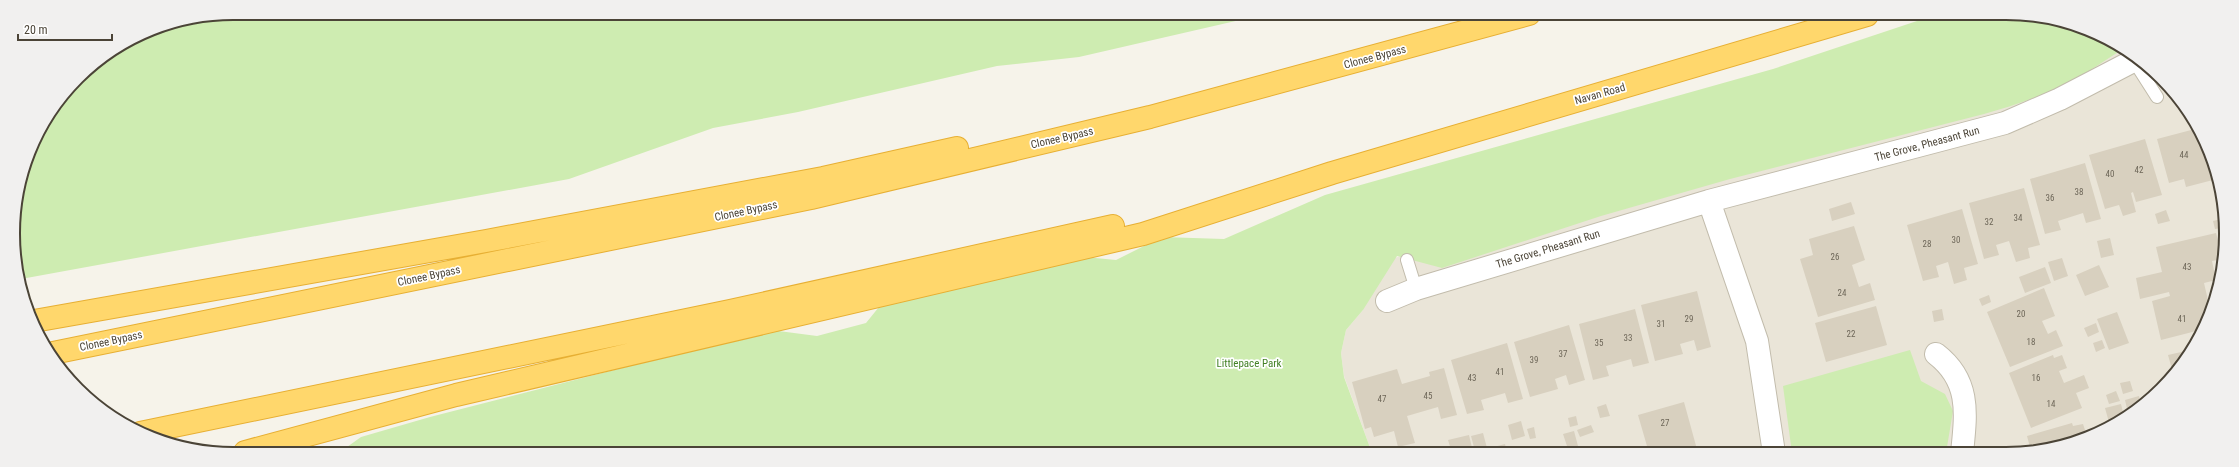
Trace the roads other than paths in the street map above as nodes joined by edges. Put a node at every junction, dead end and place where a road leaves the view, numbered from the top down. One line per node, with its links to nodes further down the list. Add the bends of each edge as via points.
1 (1508, 20): 3 (highway)
2 (1850, 20): 7 (highway, Navan Road)
3 (1433, 42): 12 (highway, via 823,178); 13 (highway, Clonee Bypass, via 1150,117 811,198)
4 (2132, 62): 8 (street, The Grove, Pheasant Run, via 2005,124)
5 (2140, 68): 6 (lane)
6 (2157, 97)
7 (1332, 173): 15 (highway, via 1138,220 730,311); 16 (highway, via 1143,234 456,395)
8 (1709, 201): 10 (street, The Grove, Pheasant Run); 17 (street, via 1757,341)
9 (1407, 260): 10 (lane)
10 (1416, 288): 11 (street, The Grove, Pheasant Run)
11 (1387, 301)
12 (38, 320)
13 (56, 352)
14 (1936, 354): 18 (street, via 1948,363 1962,387 1965,422)
15 (150, 430)
16 (264, 447)
17 (1773, 447)
18 (1963, 447)

